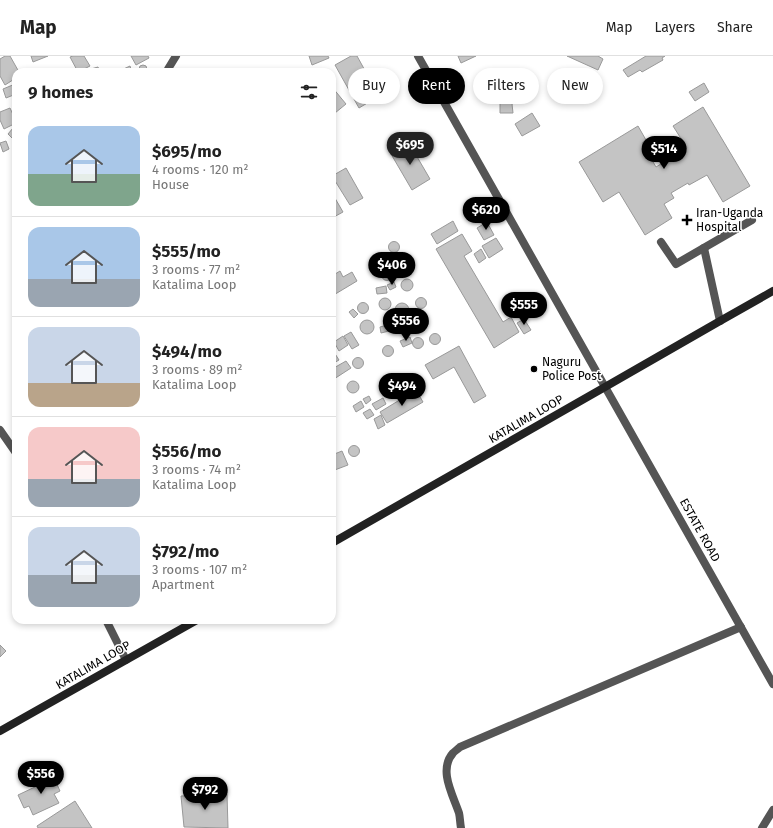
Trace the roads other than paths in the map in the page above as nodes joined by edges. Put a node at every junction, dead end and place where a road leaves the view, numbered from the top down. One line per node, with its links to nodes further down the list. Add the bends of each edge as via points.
1 (176, 56): 3 (street)
2 (418, 56): 9 (street, ESTATE ROAD)
3 (169, 68)
4 (752, 220): 6 (street)
5 (661, 242): 6 (street, via 676,264)
6 (704, 248): 8 (street)
7 (773, 291): 8 (street, KATALIMA LOOP)
8 (720, 320): 9 (street, KATALIMA LOOP)
9 (605, 387): 12 (street, KATALIMA LOOP); 15 (street, ESTATE ROAD)
10 (0, 430): 11 (street)
11 (12, 447)
12 (336, 541)
13 (108, 624): 16 (street)
14 (190, 624): 16 (street, KATALIMA LOOP)
15 (741, 627): 17 (street, ESTATE ROAD); 20 (street, via 460,747 448,762 447,780)
16 (126, 660): 18 (street, KATALIMA LOOP)
17 (773, 684)
18 (0, 732)
19 (773, 810): 21 (street)
20 (461, 828)
21 (762, 828)

